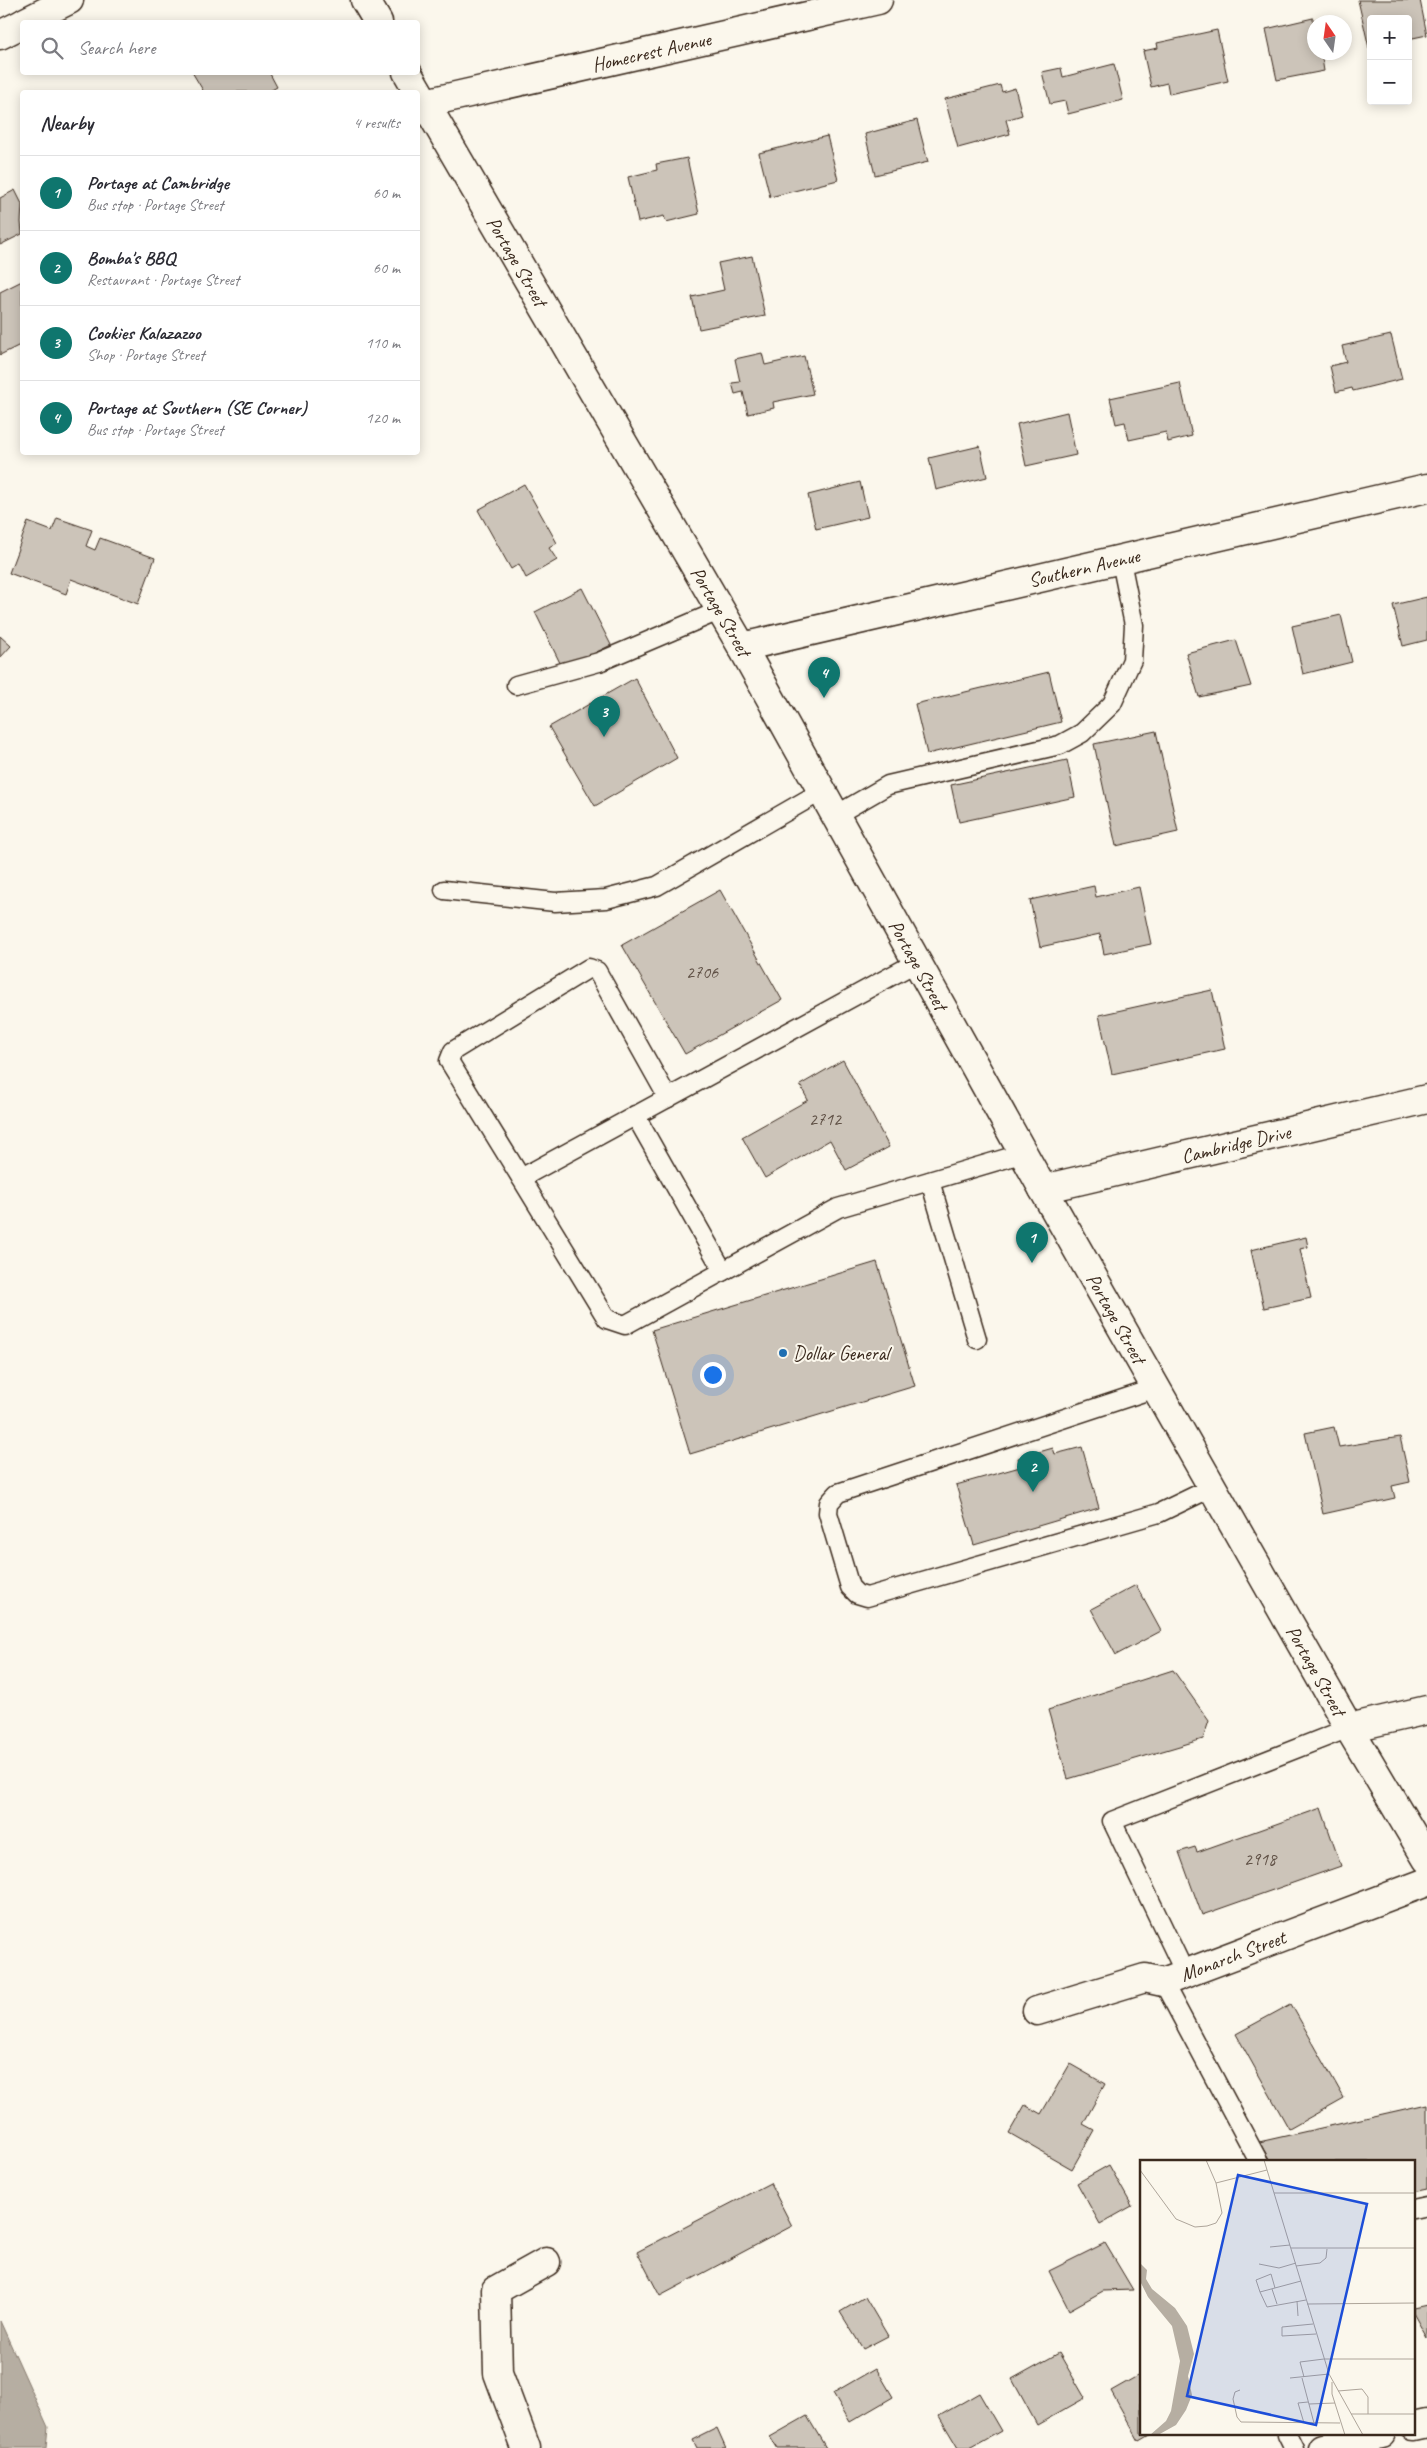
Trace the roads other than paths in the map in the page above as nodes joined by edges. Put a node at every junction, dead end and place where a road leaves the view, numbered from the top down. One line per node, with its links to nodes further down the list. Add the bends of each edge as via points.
1 (69, 0): 4 (street)
2 (365, 0): 5 (street)
3 (878, 0): 11 (street, Homecrest Avenue)
4 (30, 20)
5 (377, 20)
6 (20, 25): 7 (street)
7 (0, 36)
8 (409, 75): 9 (street, Portage Street)
9 (417, 90)
10 (420, 94): 11 (street, Portage Street)
11 (425, 103): 14 (street, Portage Street)
12 (1427, 488): 13 (street, Southern Avenue)
13 (1120, 561): 15 (street, Southern Avenue); 18 (lane, via 1134,625 1132,660 1112,704 1082,733 1060,744 888,785)
14 (721, 610): 15 (street, Portage Street); 16 (lane, via 599,662)
15 (742, 647): 17 (street, Portage Street)
16 (516, 685)
17 (822, 791): 18 (street, Portage Street); 19 (lane, via 656,886 606,899 554,902)
18 (836, 815): 20 (street, Portage Street)
19 (444, 890)
20 (917, 962): 21 (lane); 24 (street, Portage Street)
21 (668, 1098): 23 (lane); 25 (lane, via 597,971 589,968 453,1051 449,1061)
22 (1427, 1099): 27 (street, Cambridge Drive)
23 (635, 1115): 25 (lane); 28 (lane)
24 (1024, 1153): 26 (lane); 27 (street, Portage Street)
25 (521, 1178): 28 (lane, via 607,1319 625,1325)
26 (930, 1181): 28 (lane, via 838,1208); 29 (lane)
27 (1043, 1189): 30 (street, Portage Street)
28 (723, 1271)
29 (976, 1339)
30 (1156, 1388): 31 (street, Portage Street); 31 (lane, via 838,1493 829,1503 828,1513 850,1587 867,1598 1159,1512)
31 (1213, 1487): 33 (street, Portage Street)
32 (1427, 1710): 33 (street)
33 (1349, 1728): 34 (street, Portage Street); 36 (lane, via 1112,1821)
34 (1427, 1859)
35 (1427, 1882): 36 (street, Monarch Street)
36 (1174, 1978): 37 (street, Monarch Street, via 1145,1978); 38 (lane)
37 (1037, 2011)
38 (1258, 2160)
39 (1427, 2206): 40 (lane)
40 (1414, 2209)
41 (546, 2262): 46 (street, via 496,2290 498,2373)
42 (1427, 2424): 43 (street)
43 (1414, 2427)
44 (1287, 2436): 47 (lane)
45 (1373, 2436): 48 (street)
46 (526, 2448)
47 (1294, 2448)
48 (1323, 2448)

